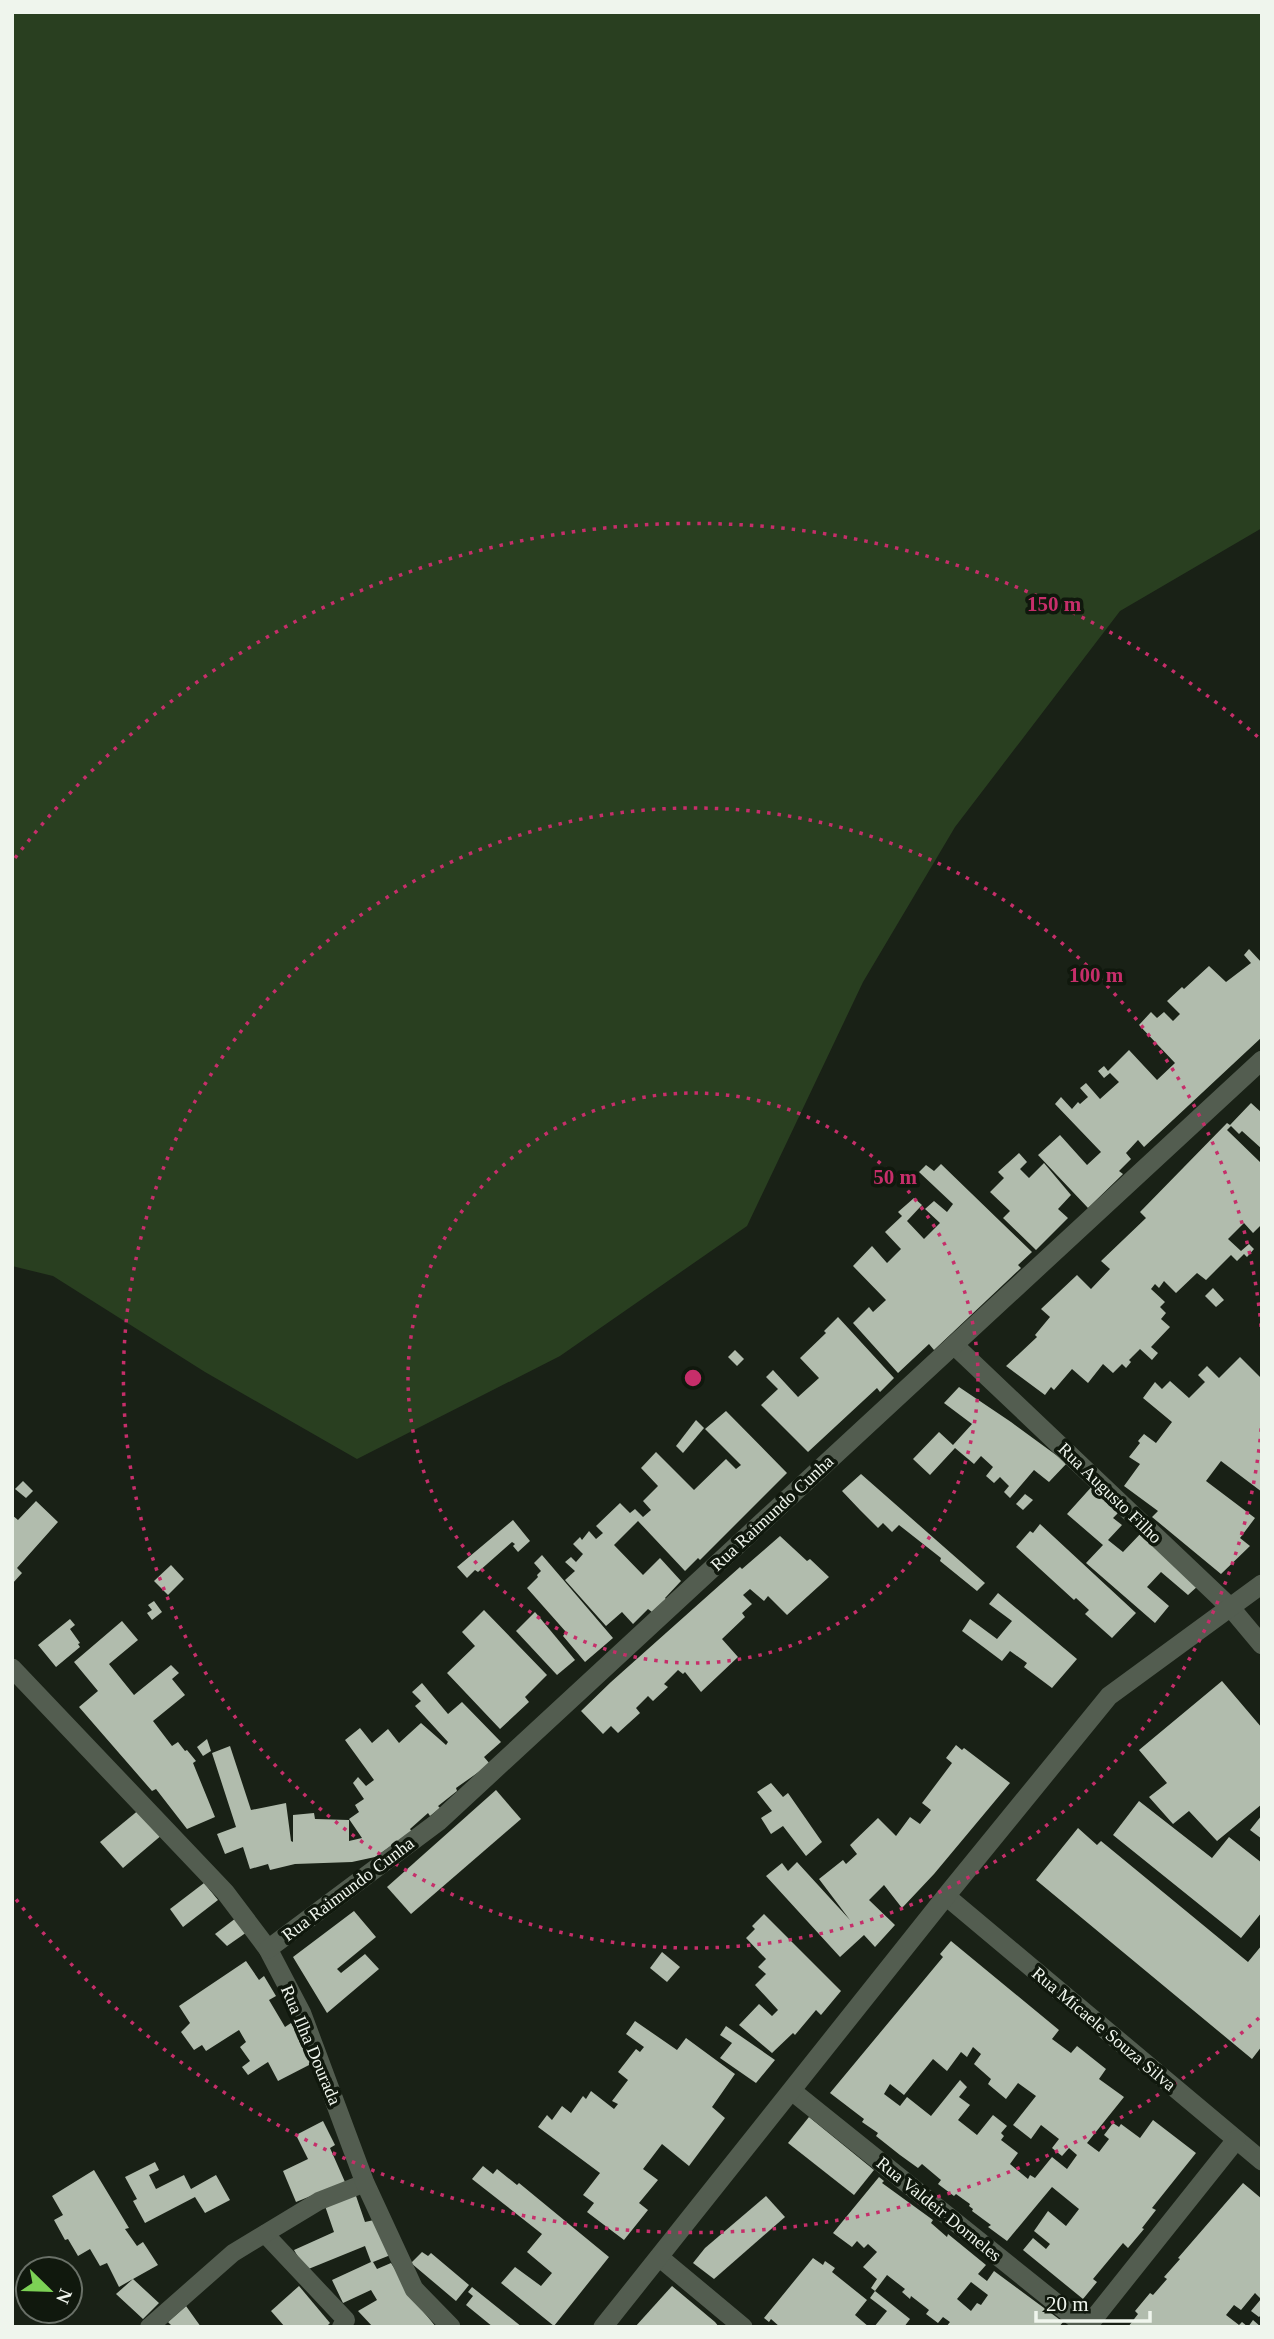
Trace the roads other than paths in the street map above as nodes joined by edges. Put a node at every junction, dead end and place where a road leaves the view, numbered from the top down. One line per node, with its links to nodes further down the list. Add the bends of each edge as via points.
1 (1262, 1060): 2 (street, Rua Raimundo Cunha)
2 (954, 1345): 4 (street, Rua Augusto Filho); 8 (street, Rua Raimundo Cunha, via 438,1822)
3 (1262, 1584): 4 (street)
4 (1231, 1608): 5 (street, Rua Augusto Filho); 7 (street, via 1109,1696)
5 (1262, 1645)
6 (12, 1668): 8 (street, Rua Ilha Dourada, via 225,1892)
7 (946, 1896): 9 (street); 10 (street, Rua Micaele Souza Silva)
8 (268, 1949): 12 (street, Rua Ilha Dourada, via 302,2014)
9 (792, 2091): 14 (street); 20 (street, Rua Valdeir Dorneles)
10 (1236, 2140): 11 (street, Rua Micaele Souza Silva); 20 (street)
11 (1262, 2161)
12 (365, 2183): 13 (lane, via 319,2202); 17 (street, Rua Ilha Dourada, via 414,2289)
13 (265, 2234): 15 (lane, via 233,2253); 16 (lane, via 346,2320)
14 (659, 2257): 18 (street); 19 (street)
15 (149, 2327)
16 (341, 2327)
17 (451, 2327)
18 (603, 2327)
19 (743, 2327)
20 (1086, 2327)

